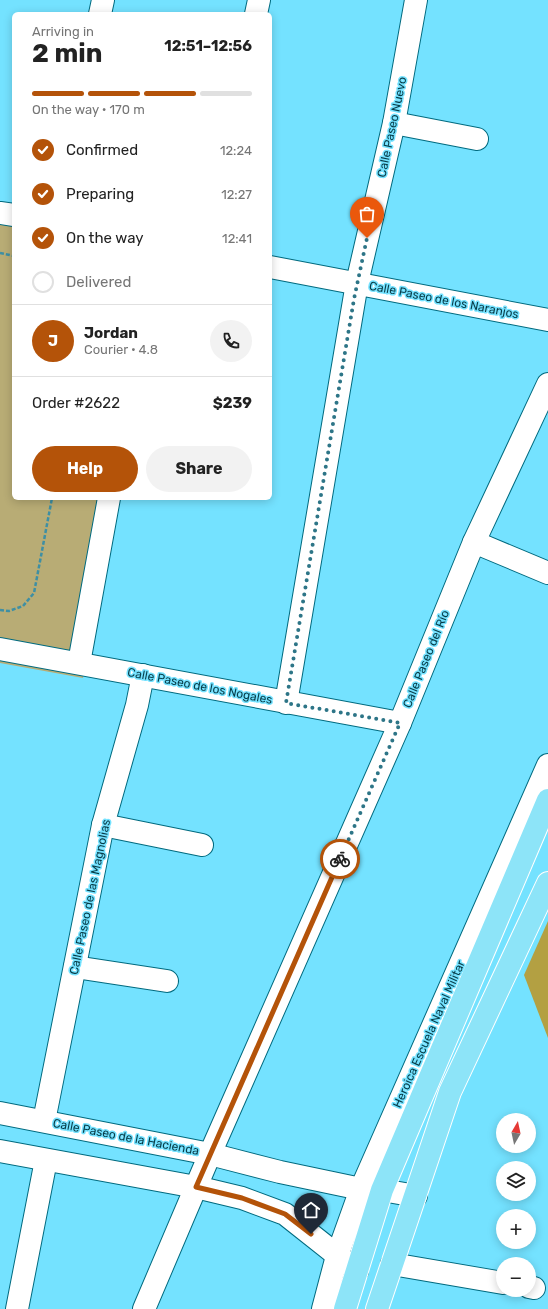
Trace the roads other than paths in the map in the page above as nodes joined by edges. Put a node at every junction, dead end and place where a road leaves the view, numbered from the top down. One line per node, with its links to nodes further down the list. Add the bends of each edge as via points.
1 (103, 0): 4 (street)
2 (259, 0): 5 (street)
3 (416, 0): 6 (street, Calle Paseo Nuevo)
4 (100, 12)
5 (256, 12)
6 (394, 123): 7 (street); 11 (street, Calle Paseo Nuevo)
7 (477, 139)
8 (0, 213): 9 (street)
9 (12, 215)
10 (272, 268): 11 (street, Calle Paseo de los Naranjos)
11 (357, 283): 12 (street, Calle Paseo de los Naranjos); 20 (street, Calle Paseo Nuevo)
12 (548, 320)
13 (548, 384): 15 (street, Calle Paseo del Río)
14 (109, 500): 18 (street)
15 (474, 542): 16 (street); 21 (street, Calle Paseo del Río)
16 (548, 573)
17 (0, 649): 18 (street, Calle Paseo de los Nogales)
18 (79, 663): 19 (street, Calle Paseo de los Nogales)
19 (143, 675): 20 (street, Calle Paseo de los Nogales); 24 (street, Calle Paseo de las Magnolias)
20 (286, 703): 21 (street, Calle Paseo de los Nogales)
21 (400, 723): 32 (street, Calle Paseo del Río)
22 (548, 764): 35 (street, Heroica Escuela Naval Militar)
23 (548, 800): 36 (main road, Heroica Escuela Naval Militar)
24 (103, 825): 25 (street); 27 (street, Calle Paseo de las Magnolias)
25 (202, 845)
26 (548, 883): 37 (main road, via 450,1092)
27 (75, 967): 28 (street); 30 (street, Calle Paseo de las Magnolias)
28 (167, 981)
29 (0, 1113): 30 (street, Calle Paseo de la Hacienda)
30 (44, 1121): 32 (street, Calle Paseo de la Hacienda)
31 (0, 1151): 33 (street)
32 (210, 1154): 34 (street, Calle Paseo del Río); 35 (street, Calle Paseo de la Hacienda)
33 (46, 1160): 34 (street); 42 (street)
34 (196, 1187): 38 (street, via 242,1198 285,1214); 43 (street, Calle Paseo del Río)
35 (361, 1189): 36 (street, Calle Paseo de la Hacienda); 38 (street, Heroica Escuela Naval Militar)
36 (382, 1190): 37 (street, Calle Paseo de la Hacienda); 40 (main road, Heroica Escuela Naval Militar)
37 (416, 1196): 39 (main road)
38 (337, 1256): 40 (street); 44 (street, Heroica Escuela Naval Militar)
39 (392, 1264): 41 (street); 46 (main road)
40 (357, 1271): 45 (main road, Heroica Escuela Naval Militar)
41 (496, 1282)
42 (18, 1309)
43 (144, 1309)
44 (323, 1309)
45 (345, 1309)
46 (377, 1309)

